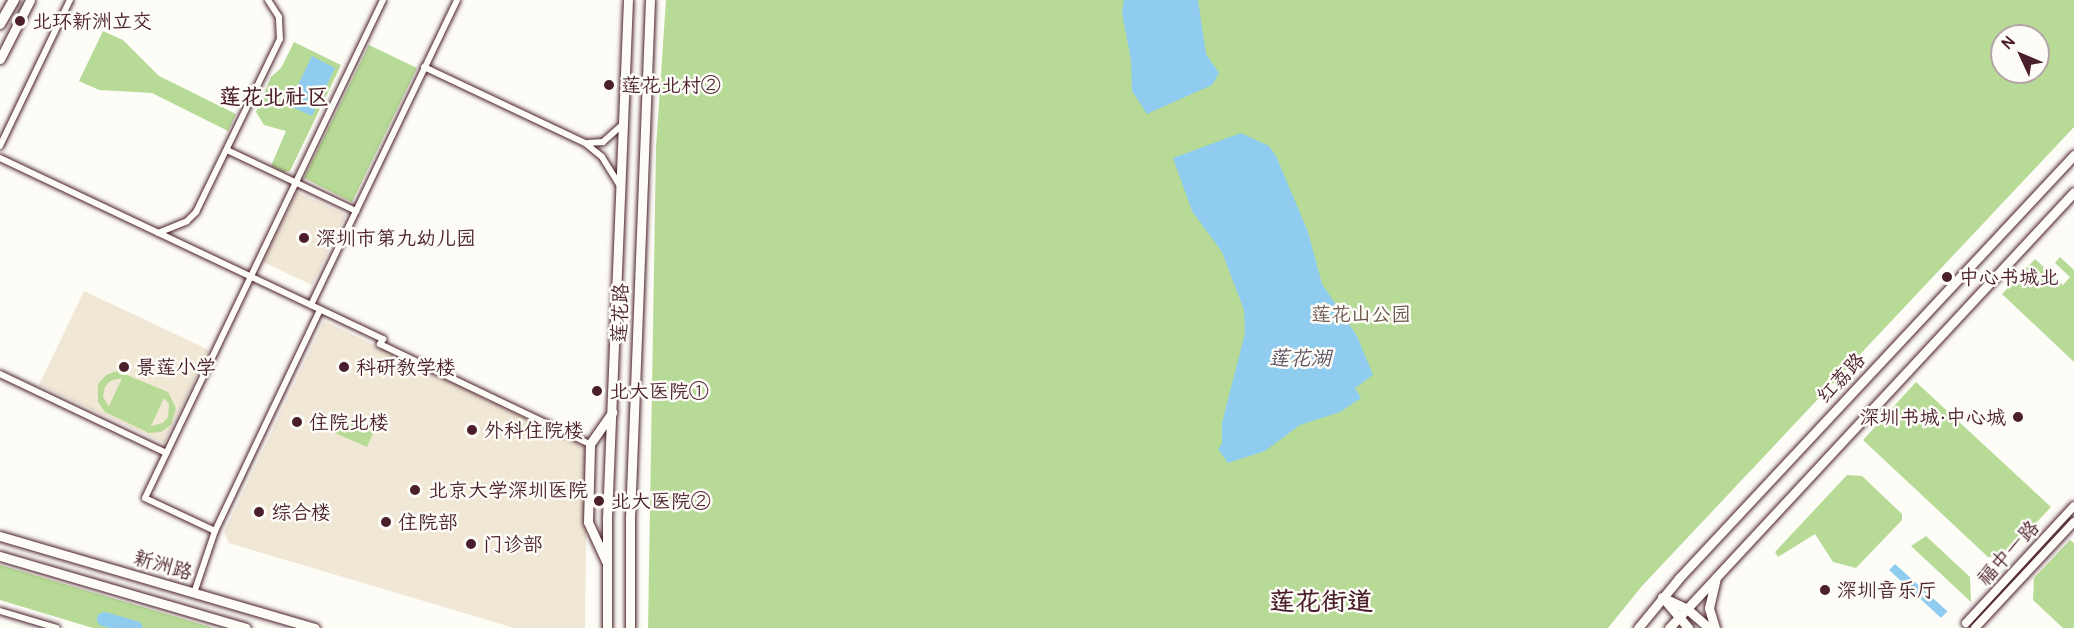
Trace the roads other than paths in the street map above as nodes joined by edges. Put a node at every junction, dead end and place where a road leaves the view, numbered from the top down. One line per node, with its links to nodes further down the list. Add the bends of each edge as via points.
1 (7, 0): 10 (highway)
2 (14, 0): 11 (highway)
3 (30, 0): 12 (main road)
4 (70, 0): 16 (street)
5 (268, 0): 17 (street, via 279,16 280,39)
6 (383, 0): 20 (street)
7 (457, 0): 13 (street)
8 (628, 0): 14 (main road, 莲花路)
9 (650, 0): 49 (main road, 莲花路, via 630,518)
10 (0, 17)
11 (0, 24)
12 (0, 59)
13 (424, 67): 15 (street); 23 (street)
14 (623, 124): 15 (street, via 601,143); 21 (main road, 莲花路)
15 (585, 143): 21 (street, via 602,157)
16 (0, 146)
17 (227, 150): 20 (street); 24 (street, via 196,212 187,221)
18 (2074, 155): 40 (main road, 红荔路)
19 (0, 158): 24 (street)
20 (296, 182): 23 (street); 25 (street)
21 (621, 187): 29 (main road, 莲花路)
22 (2074, 192): 38 (main road)
23 (356, 211): 26 (street)
24 (158, 233): 25 (street)
25 (250, 277): 26 (street); 31 (street)
26 (311, 305): 27 (street)
27 (320, 310): 30 (street, via 383,339 380,344); 34 (street)
28 (0, 374): 31 (street)
29 (612, 412): 30 (main road); 37 (main road, 莲花路)
30 (590, 444): 37 (main road, via 588,522)
31 (166, 453): 34 (street, via 145,498)
32 (2074, 506): 44 (street, 福中一路)
33 (2074, 522): 55 (street, 福中一路)
34 (215, 531): 39 (street)
35 (0, 536): 39 (main road, 新洲路)
36 (0, 556): 46 (main road, 新洲路)
37 (608, 565): 48 (main road, 莲花路)
38 (1717, 575): 41 (main road); 54 (main road, via 1709,608)
39 (194, 592): 47 (main road, 新洲路)
40 (1662, 597): 41 (main road); 43 (main road); 50 (main road, 红荔路)
41 (1686, 608): 43 (main road); 53 (main road)
42 (0, 612): 45 (street)
43 (1677, 618): 51 (main road); 52 (main road)
44 (1966, 623)
45 (57, 628)
46 (246, 628)
47 (315, 628)
48 (607, 628)
49 (630, 628)
50 (1638, 628)
51 (1669, 628)
52 (1688, 628)
53 (1708, 628)
54 (1714, 628)
55 (1975, 628)

